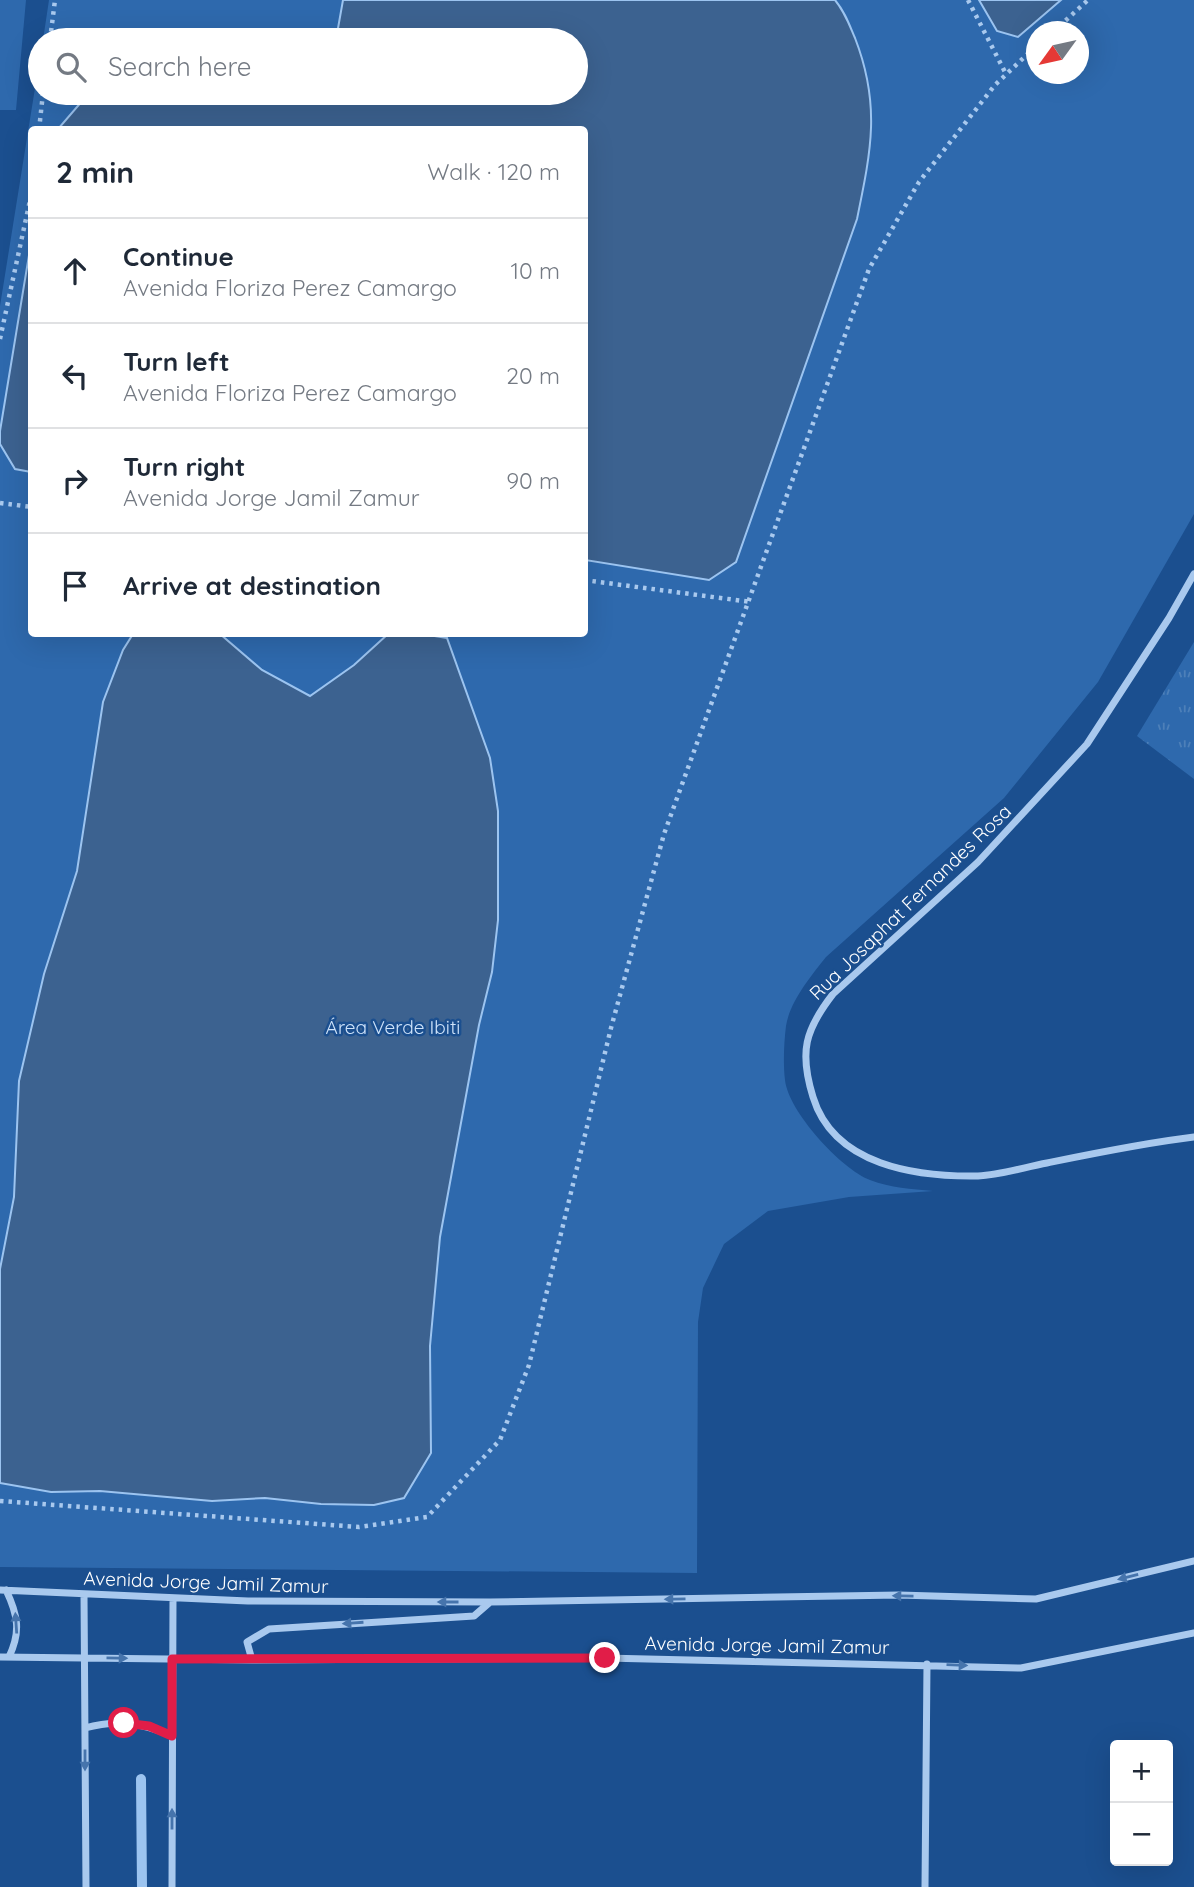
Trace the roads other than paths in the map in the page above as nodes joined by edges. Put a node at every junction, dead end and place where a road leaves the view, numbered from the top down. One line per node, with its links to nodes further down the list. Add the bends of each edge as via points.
1 (1194, 574): 2 (street, Rua Josaphat Fernandes Rosa, via 1087,744 978,862 833,993 807,1039 805,1070 815,1104 835,1136 868,1159 919,1175 981,1176)
2 (1194, 1137)
3 (1194, 1561): 7 (street, Avenida Jorge Jamil Zamur, one-way to 7, via 1035,1599 899,1595)
4 (3, 1590): 5 (street, Avenida Jorge Jamil Zamur); 9 (street, Avenida Jorge Jamil Zamur, one-way to 4, via 16,1641 18,1621)
5 (84, 1594): 6 (street, Avenida Jorge Jamil Zamur); 10 (street)
6 (173, 1599): 7 (street, Avenida Jorge Jamil Zamur, one-way to 6); 11 (street)
7 (490, 1602): 12 (street, Avenida Jorge Jamil Zamur, one-way to 12, via 474,1616 269,1629 247,1642)
8 (1194, 1633): 13 (street, Avenida Jorge Jamil Zamur, one-way to 8, via 1021,1668)
9 (4, 1657): 10 (street, Avenida Jorge Jamil Zamur)
10 (84, 1658): 11 (street, Avenida Jorge Jamil Zamur, one-way to 11); 14 (street)
11 (172, 1659): 12 (street, Avenida Jorge Jamil Zamur); 15 (street)
12 (252, 1660): 13 (street, Avenida Jorge Jamil Zamur, via 605,1658)
13 (926, 1664): 18 (street)
14 (85, 1728): 15 (street, via 124,1723 149,1726); 16 (street, one-way to 16)
15 (172, 1736): 17 (street, one-way to 15)
16 (86, 1887)
17 (172, 1887)
18 (925, 1887)

